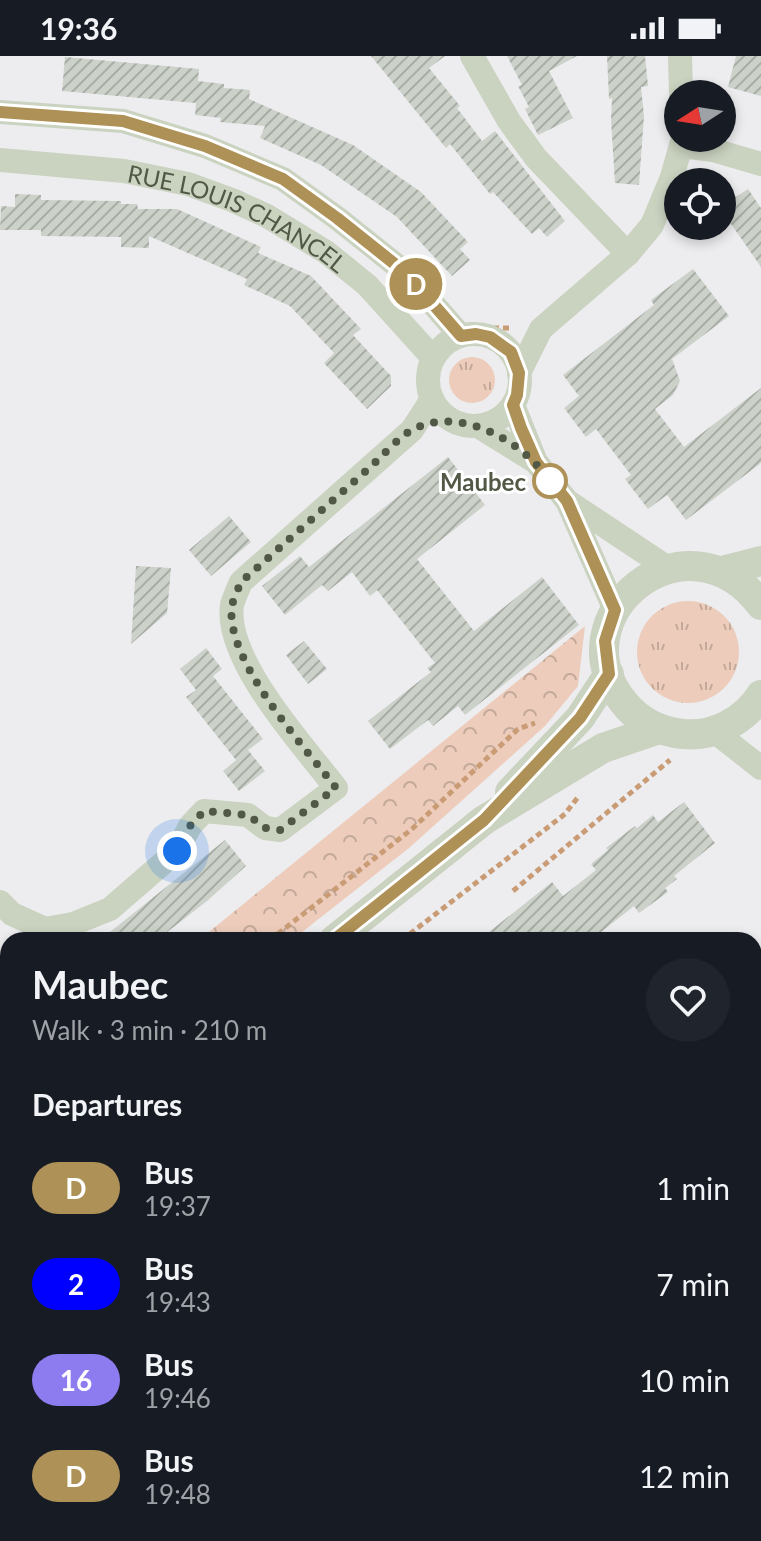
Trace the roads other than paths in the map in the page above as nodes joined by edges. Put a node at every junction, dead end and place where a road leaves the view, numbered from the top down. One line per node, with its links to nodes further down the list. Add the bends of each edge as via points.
1 (472, 56): 9 (street, via 536,158)
2 (680, 56): 3 (street)
3 (681, 80)
4 (0, 112): 11 (street, RUE LOUIS CHANCEL, via 123,121 205,146 283,179 406,273)
5 (679, 152): 9 (street, via 652,225)
6 (720, 152): 8 (street)
7 (0, 160): 13 (street, RUE LOUIS CHANCEL, via 124,171 188,184 267,216 367,285)
8 (761, 164)
9 (628, 254): 10 (street)
10 (534, 327): 12 (street); 14 (street)
11 (468, 331): 12 (street); 13 (street)
12 (500, 341): 14 (street)
13 (433, 358): 15 (street, via 428,371)
14 (519, 373): 16 (street)
15 (432, 399): 17 (street); 19 (street)
16 (513, 405): 18 (street); 20 (street)
17 (451, 420): 18 (street); 19 (street)
18 (478, 426): 20 (street)
19 (412, 430): 33 (street, via 241,582 232,605 243,654 260,690 336,788 280,830 265,828 248,815 204,811 177,851 110,909 73,924 45,929 12,914)
20 (536, 462): 21 (street)
21 (567, 501): 23 (street); 26 (street)
22 (761, 561): 24 (street)
23 (668, 568): 24 (street, via 705,566); 26 (street, via 637,583)
24 (722, 571): 25 (street)
25 (761, 605)
26 (615, 610): 27 (street, via 605,641)
27 (609, 674): 29 (street, via 622,701); 32 (street, via 580,718)
28 (761, 695): 30 (street, via 744,716)
29 (659, 729): 30 (street, via 686,735); 32 (street, via 603,748)
30 (714, 731): 31 (street)
31 (761, 768)
32 (484, 820): 34 (street)
33 (0, 902)
34 (344, 932)

